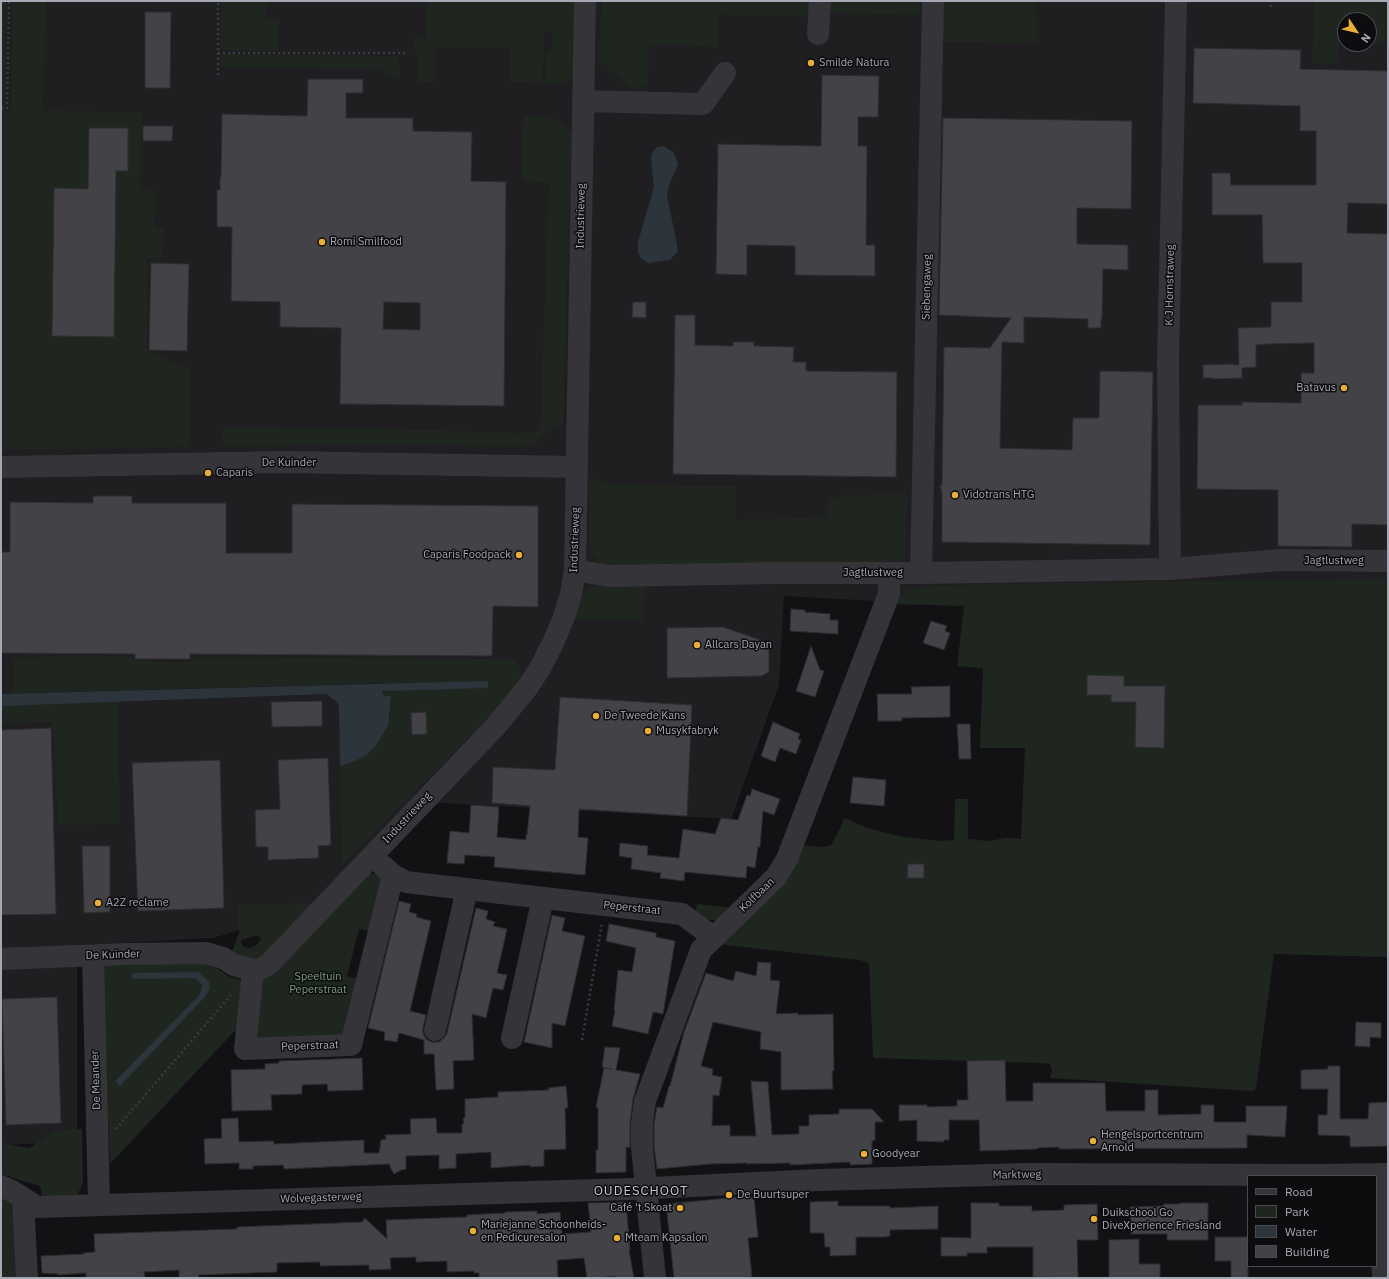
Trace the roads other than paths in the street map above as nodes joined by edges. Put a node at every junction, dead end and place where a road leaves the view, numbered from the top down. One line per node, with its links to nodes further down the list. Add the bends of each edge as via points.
1 (585, 1): 7 (street, Industrieweg)
2 (820, 1): 5 (street)
3 (933, 1): 14 (street, Siebengaweg)
4 (1176, 1): 11 (street, K J Hornstraweg, via 1168,363)
5 (818, 34)
6 (725, 73): 7 (street, via 702,104)
7 (583, 101): 9 (street, Industrieweg)
8 (1, 467): 9 (street, De Kuinder, via 285,462)
9 (577, 467): 12 (street, Industrieweg)
10 (1388, 561): 11 (street, Jagtlustweg, via 1280,560)
11 (1170, 569): 14 (street, Jagtlustweg)
12 (575, 570): 13 (street, Jagtlustweg, via 609,576); 15 (street, Industrieweg, via 559,630 547,657 527,688 495,727)
13 (889, 573): 14 (street, Jagtlustweg); 19 (street, Kolfbaan, via 889,594 787,859 776,877)
14 (922, 573)
15 (372, 856): 16 (street, Peperstraat); 22 (street, Industrieweg, via 269,964 261,969)
16 (393, 875): 17 (street, Peperstraat, via 406,882); 22 (street, Peperstraat, via 351,1045 245,1049)
17 (467, 889): 18 (street, Peperstraat); 23 (street)
18 (543, 898): 19 (street, Peperstraat, via 682,914); 24 (street)
19 (713, 937): 27 (street, Kolfbaan, via 700,950 646,1101 642,1123 642,1147)
20 (93, 956): 21 (street, De Kuinder); 22 (street, De Kuinder, via 206,953); 29 (street, De Meander)
21 (1, 959)
22 (252, 970)
23 (435, 1030)
24 (512, 1038)
25 (1383, 1174): 27 (street, Marktweg, via 1025,1174); 32 (street)
26 (1, 1186): 28 (street, Wolvegasterweg)
27 (646, 1188): 29 (street, Wolvegasterweg); 31 (street, Kolfbaan)
28 (24, 1198): 29 (street, Wolvegasterweg, via 37,1207); 30 (street)
29 (99, 1204)
30 (27, 1278)
31 (655, 1278)
32 (1383, 1278)

